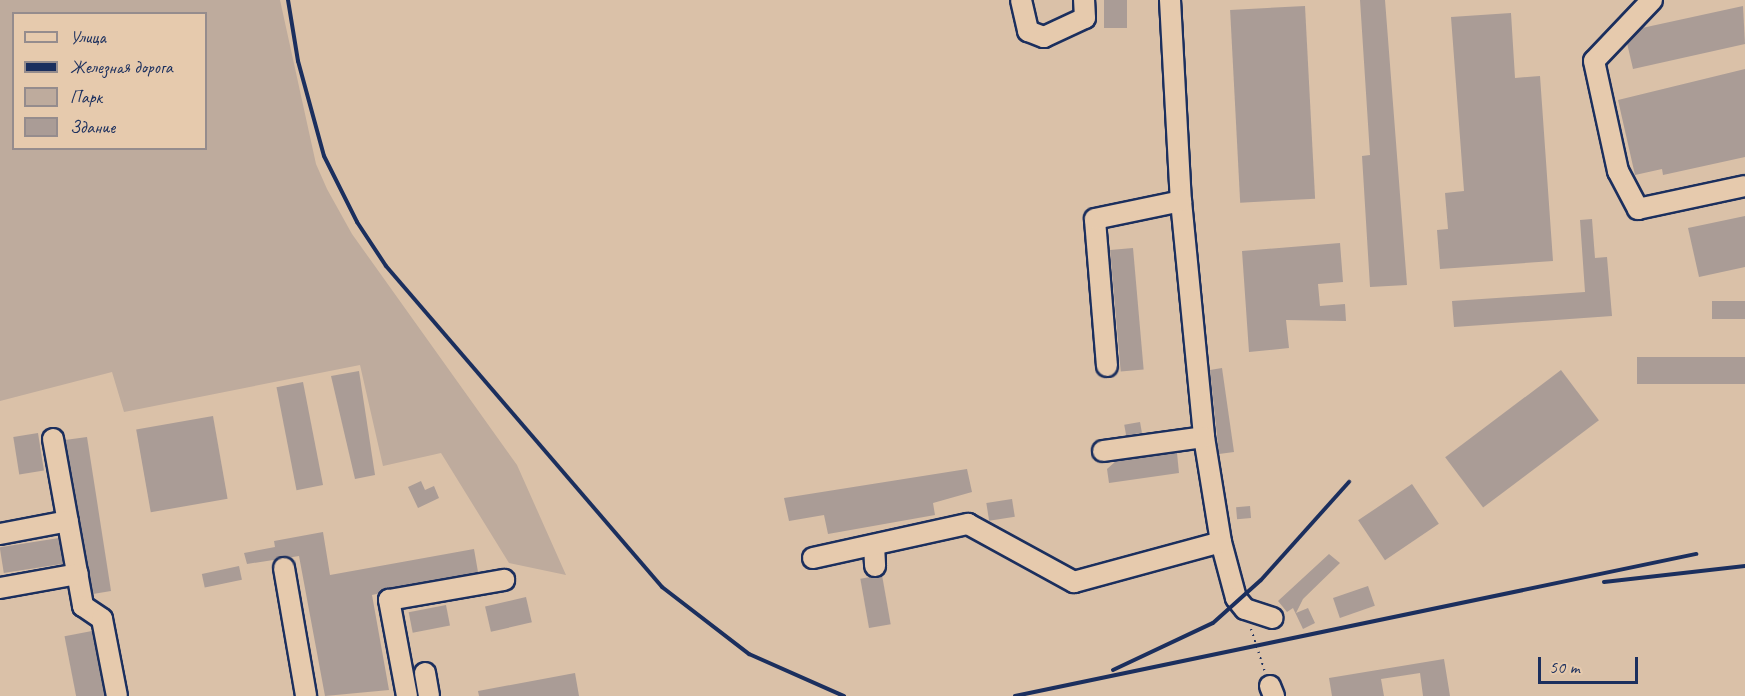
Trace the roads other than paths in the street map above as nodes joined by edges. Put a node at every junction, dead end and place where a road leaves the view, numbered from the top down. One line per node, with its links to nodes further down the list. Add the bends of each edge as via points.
1 (1021, 0): 2 (street, via 1028,31 1044,37 1085,18)
2 (1084, 0)
3 (1170, 0): 6 (street)
4 (1652, 0): 5 (street, via 1594,61 1618,171 1638,209)
5 (1745, 186)
6 (1181, 201): 7 (street, via 1095,219); 8 (street)
7 (1107, 366)
8 (1204, 437): 10 (street); 13 (street, via 1219,497)
9 (53, 440): 11 (street)
10 (1103, 450)
11 (68, 521): 12 (street); 18 (street)
12 (0, 534)
13 (1221, 542): 14 (street, via 1074,582 968,524); 21 (street, via 1236,598 1245,609)
14 (874, 545): 15 (street); 16 (street)
15 (813, 558)
16 (874, 566)
17 (284, 568): 24 (street)
18 (78, 574): 20 (street); 23 (street, via 83,606 102,619)
19 (504, 580): 25 (street, via 389,600)
20 (0, 588)
21 (1273, 618)
22 (425, 673): 26 (street)
23 (117, 696)
24 (306, 696)
25 (407, 696)
26 (429, 696)

